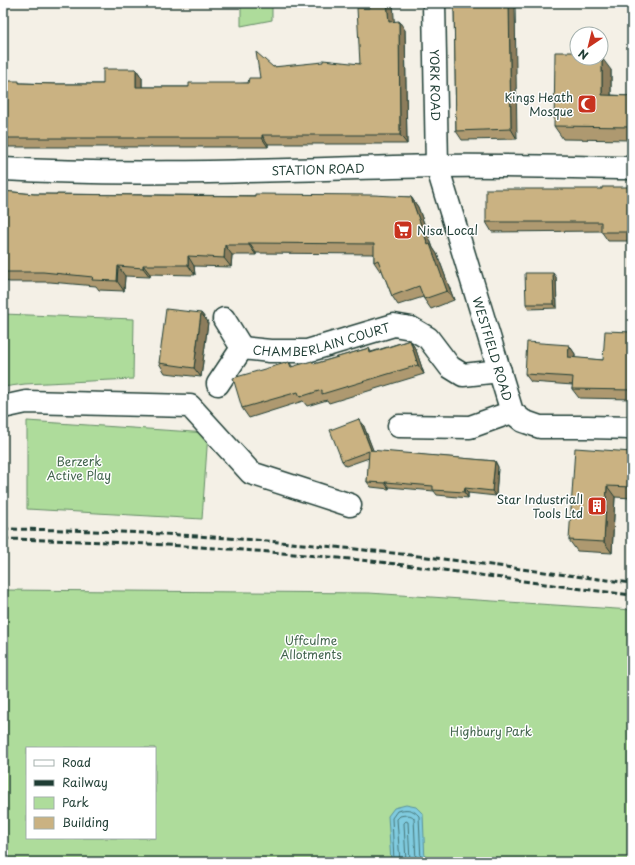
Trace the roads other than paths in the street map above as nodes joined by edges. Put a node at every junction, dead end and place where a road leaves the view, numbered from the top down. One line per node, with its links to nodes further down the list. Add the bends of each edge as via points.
1 (434, 3): 2 (street, YORK ROAD)
2 (437, 166): 3 (street, STATION ROAD); 4 (street, STATION ROAD, via 236,172 43,172); 7 (street, WESTFIELD ROAD)
3 (632, 168)
4 (3, 169)
5 (224, 319): 6 (street, CHAMBERLAIN COURT)
6 (242, 348): 7 (street, CHAMBERLAIN COURT, via 307,351 394,325 410,328 428,338 450,367 463,375); 8 (street, CHAMBERLAIN COURT)
7 (500, 371): 10 (street, WESTFIELD ROAD)
8 (218, 384)
9 (3, 407): 13 (street, via 26,402 190,406 251,473)
10 (512, 412): 11 (street, via 470,426); 12 (street, WESTFIELD ROAD, via 523,422 540,427)
11 (400, 426)
12 (632, 428)
13 (350, 505)

